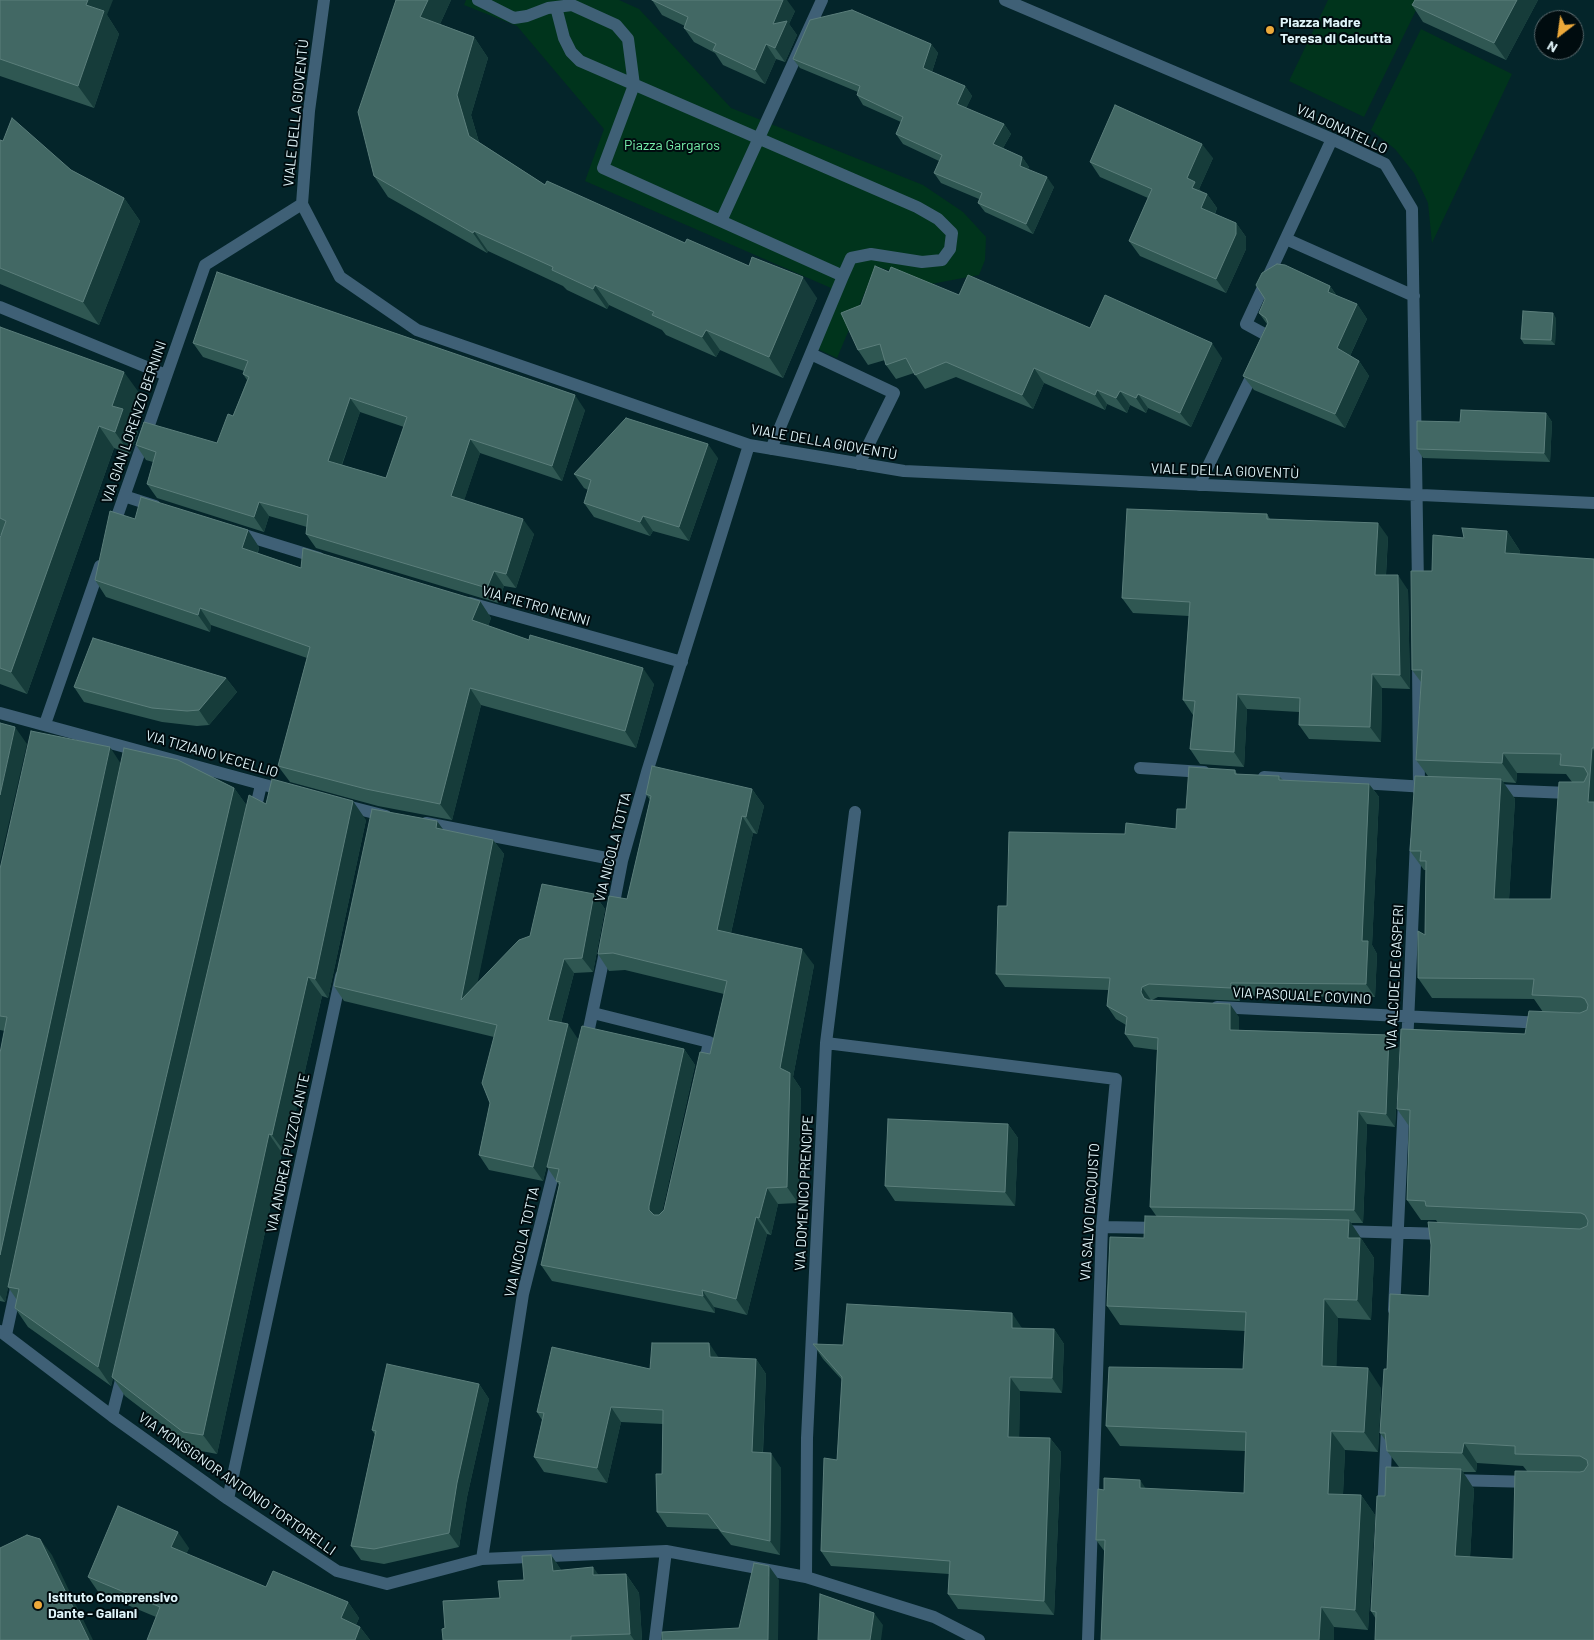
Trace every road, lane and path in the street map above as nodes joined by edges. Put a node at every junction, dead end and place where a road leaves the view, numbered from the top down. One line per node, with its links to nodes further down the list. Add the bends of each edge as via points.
1 (324, 0): 9 (street, VIALE DELLA GIOVENTÙ, via 309,111)
2 (478, 0): 5 (street, via 514,18)
3 (822, 0): 7 (street)
4 (1005, 0): 8 (street, VIA DONATELLO)
5 (556, 7): 6 (street, via 564,38 580,62); 6 (street, via 572,5 616,24 628,39)
6 (634, 85): 7 (street); 10 (street, via 603,168)
7 (758, 139): 10 (street); 12 (street, via 917,207 938,219 952,234 950,249 942,260 922,262 871,254 851,258)
8 (1332, 139): 11 (street); 13 (street, VIA DONATELLO, via 1385,164 1412,209)
9 (302, 204): 16 (street, VIA GIAN LORENZO BERNINI, via 205,266); 17 (street, VIALE DELLA GIOVENTÙ, via 340,277 417,330)
10 (721, 221): 12 (street)
11 (1286, 239): 13 (street); 20 (street, via 1246,324 1270,337)
12 (843, 276): 15 (street)
13 (1414, 296): 21 (street, VIA DONATELLO)
14 (0, 307): 16 (street)
15 (811, 354): 18 (street); 19 (street, via 894,393)
16 (166, 375): 22 (street, VIA GIAN LORENZO BERNINI)
17 (749, 445): 18 (street, VIALE DELLA GIOVENTÙ); 30 (street, VIA NICOLA TOTTA)
18 (771, 449): 19 (street, VIALE DELLA GIOVENTÙ)
19 (859, 464): 20 (street, VIALE DELLA GIOVENTÙ, via 961,475)
20 (1199, 485): 21 (street, VIALE DELLA GIOVENTÙ)
21 (1417, 494): 23 (street, VIALE DELLA GIOVENTÙ); 28 (street)
22 (124, 496): 24 (street); 32 (street, VIA GIAN LORENZO BERNINI)
23 (1594, 503)
24 (170, 511)
25 (224, 528): 26 (street)
26 (327, 561)
27 (458, 600): 30 (street, VIA PIETRO NENNI)
28 (1418, 602)
29 (1418, 650): 37 (street)
30 (682, 662): 49 (street, VIA NICOLA TOTTA)
31 (0, 713): 32 (street, VIA TIZIANO VECELLIO)
32 (41, 726): 36 (street, VIA TIZIANO VECELLIO)
33 (1140, 768): 34 (street)
34 (1215, 773)
35 (1253, 776): 37 (street)
36 (261, 785): 40 (street, VIA TIZIANO VECELLIO); 47 (street)
37 (1419, 787): 38 (street); 43 (street)
38 (1438, 788)
39 (1477, 789): 41 (street)
40 (300, 794)
41 (1594, 794)
42 (328, 802): 45 (street, via 375,819)
43 (1418, 807)
44 (855, 812): 55 (street, VIA DOMENICO PRENCIPE)
45 (395, 818)
46 (414, 821): 49 (street)
47 (252, 824)
48 (1417, 827): 53 (street, VIA ALCIDE DE GASPERI)
49 (622, 861): 52 (street, VIA NICOLA TOTTA)
50 (345, 959): 74 (street, VIA ANDREA PUZZOLANTE)
51 (1206, 1007): 53 (street, VIA PASQUALE COVINO)
52 (593, 1013): 57 (street, VIA NICOLA TOTTA); 58 (street, via 709,1042)
53 (1408, 1016): 54 (street, VIA PASQUALE COVINO); 56 (street, VIA ALCIDE DE GASPERI)
54 (1555, 1023)
55 (826, 1043): 61 (street, VIA SALVO D'ACQUISTO, via 1116,1079); 78 (street, VIA DOMENICO PRENCIPE, via 808,1428)
56 (1406, 1056)
57 (582, 1060)
58 (701, 1080)
59 (1405, 1085): 64 (street)
60 (561, 1144): 77 (street, VIA NICOLA TOTTA, via 524,1294)
61 (1102, 1226): 62 (street); 81 (street, VIA SALVO D'ACQUISTO)
62 (1171, 1228)
63 (1329, 1231): 64 (street)
64 (1398, 1232): 65 (street); 67 (street)
65 (1457, 1235)
66 (20, 1268): 68 (street)
67 (1393, 1321)
68 (3, 1333): 70 (street, VIA MONSIGNOR ANTONIO TORTORELLI)
69 (126, 1358): 70 (street)
70 (112, 1416): 74 (street, VIA MONSIGNOR ANTONIO TORTORELLI)
71 (1388, 1419): 75 (street, via 1390,1478)
72 (1434, 1480): 73 (street)
73 (1544, 1482)
74 (228, 1499): 77 (street, VIA MONSIGNOR ANTONIO TORTORELLI, via 337,1571 387,1584)
75 (1382, 1526)
76 (666, 1551): 77 (street, VIA MONSIGNOR ANTONIO TORTORELLI); 78 (street, VIA MONSIGNOR ANTONIO TORTORELLI); 79 (street)
77 (482, 1559)
78 (806, 1577): 80 (street, VIA MONSIGNOR ANTONIO TORTORELLI, via 934,1617)
79 (655, 1640)
80 (979, 1640)
81 (1088, 1640)

